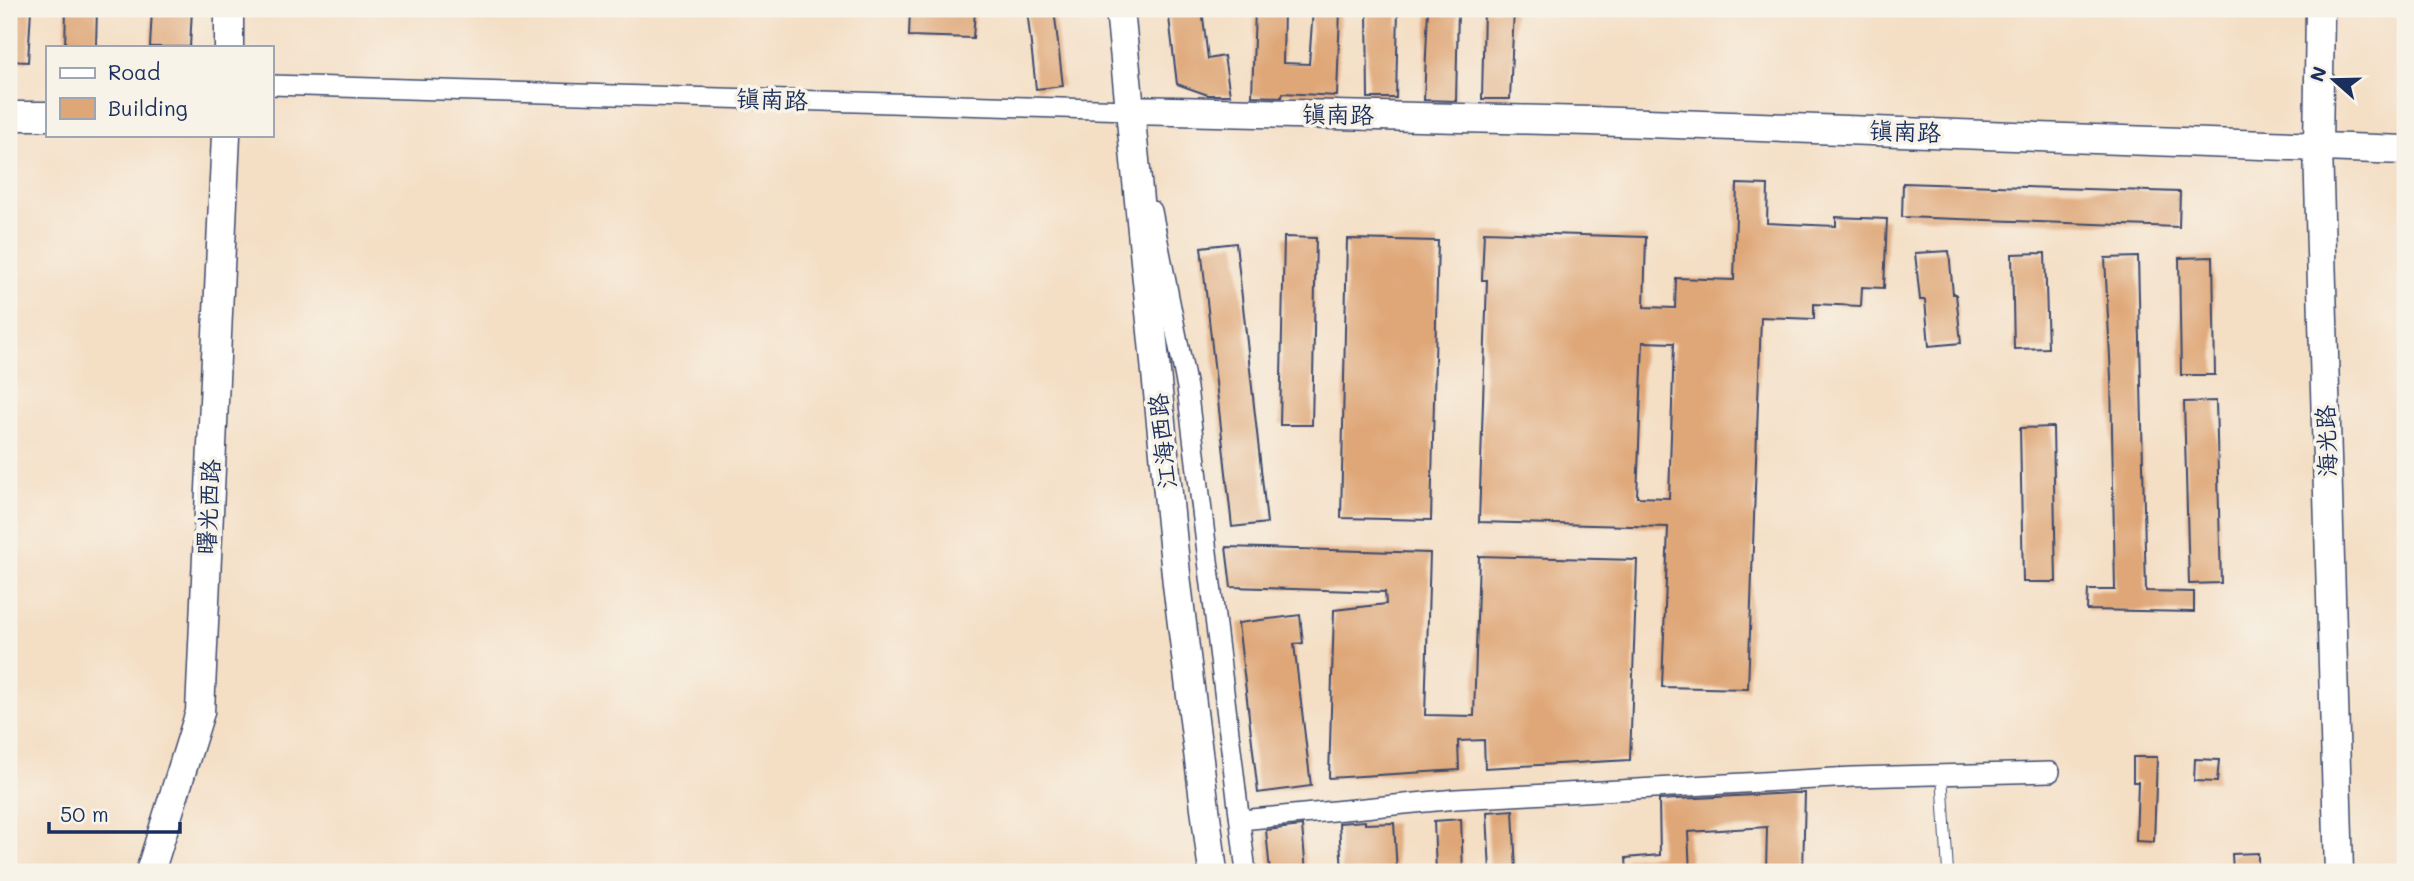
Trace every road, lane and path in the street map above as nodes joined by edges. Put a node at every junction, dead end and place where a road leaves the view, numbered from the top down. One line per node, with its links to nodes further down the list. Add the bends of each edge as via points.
1 (229, 9): 4 (street)
2 (1120, 9): 6 (street, 江海西路)
3 (2320, 9): 10 (street, 海光路)
4 (229, 46)
5 (273, 85): 6 (street, 镇南路)
6 (1131, 110): 10 (street, 镇南路, via 1591,121); 14 (street, via 1187,388); 16 (street, 江海西路, via 1177,583)
7 (9, 116): 8 (street)
8 (46, 116)
9 (226, 136): 15 (street, 曙光西路, via 200,712)
10 (2318, 148): 11 (street, 镇南路); 19 (street, 海光路)
11 (2405, 150)
12 (2050, 772): 13 (street)
13 (1942, 774): 14 (street, via 1456,799); 18 (lane)
14 (1241, 820): 17 (street)
15 (150, 872)
16 (1213, 872)
17 (1246, 872)
18 (1948, 872)
19 (2339, 872)

